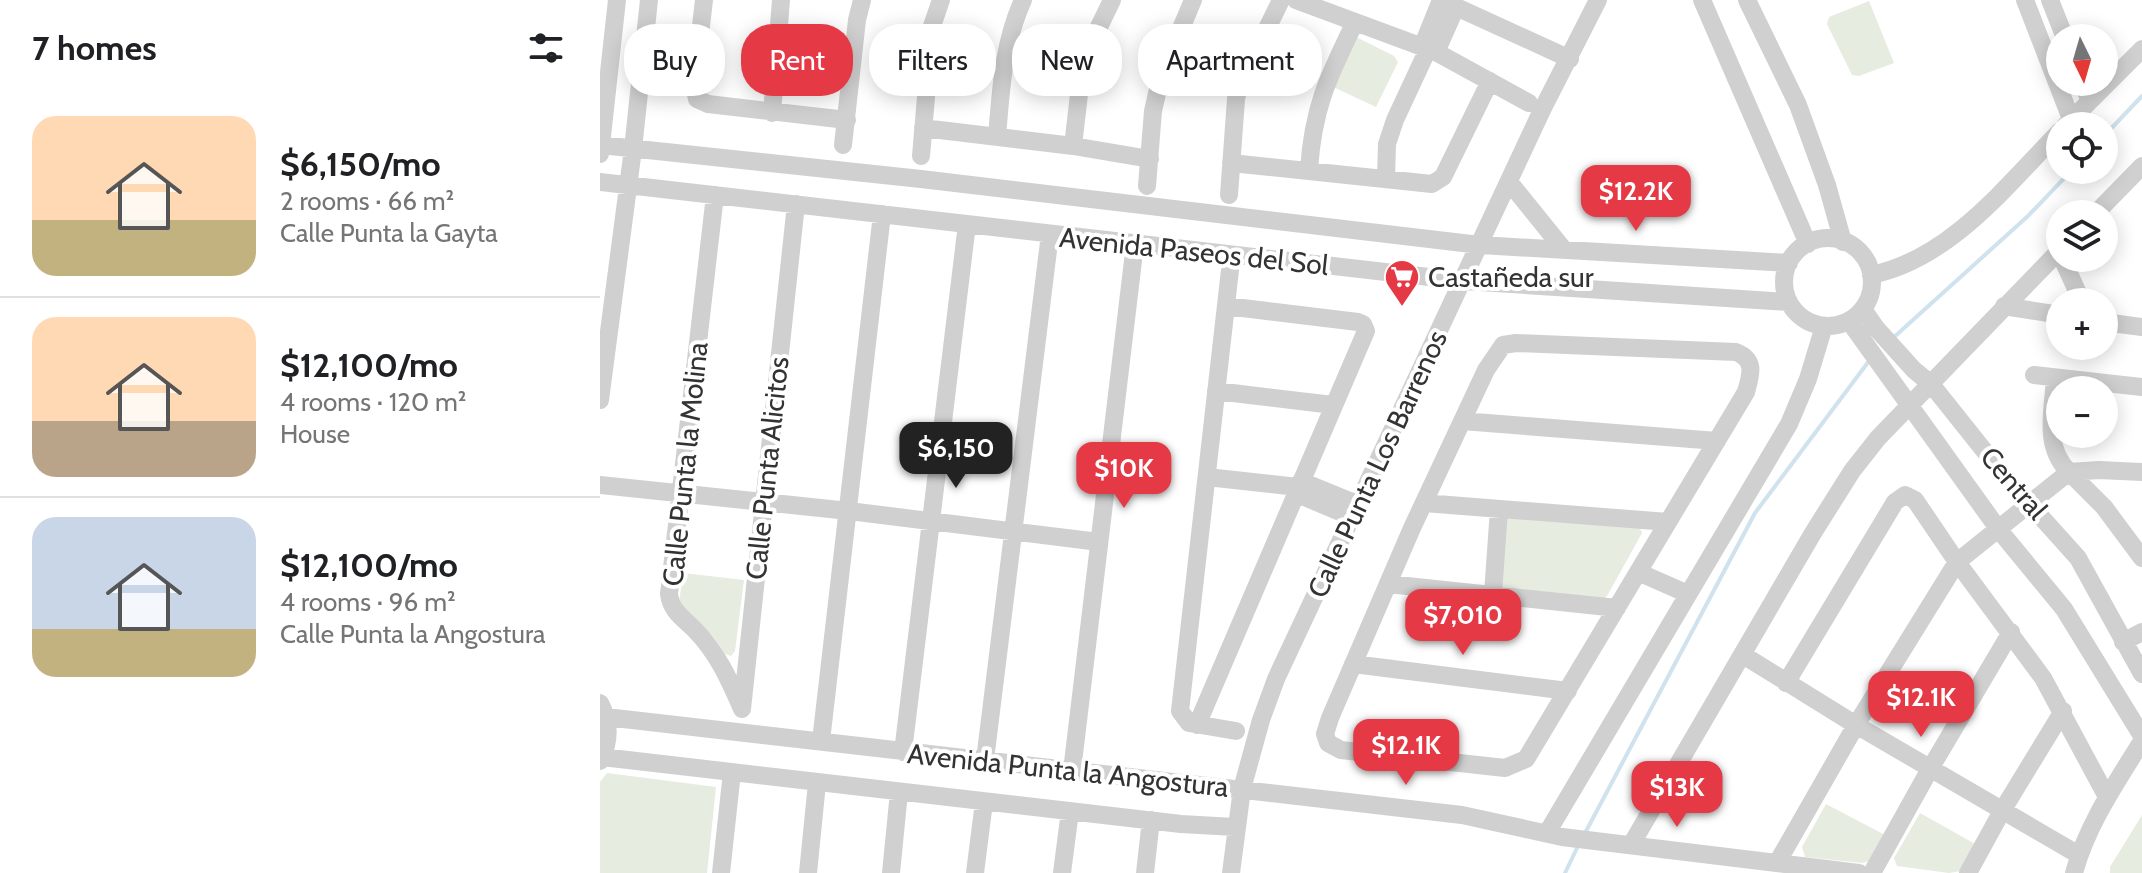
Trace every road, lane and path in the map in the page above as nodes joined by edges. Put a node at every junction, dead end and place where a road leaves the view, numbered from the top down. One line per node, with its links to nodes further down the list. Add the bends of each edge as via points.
1 (617, 0): 34 (street)
2 (649, 0): 37 (street)
3 (704, 0): 29 (street, via 697,99)
4 (781, 0): 29 (street)
5 (862, 0): 30 (street)
6 (941, 0): 31 (street, via 932,26)
7 (1023, 0): 32 (street, via 1005,54)
8 (1112, 0): 36 (street, via 1083,60)
9 (1193, 0): 40 (street, via 1161,76)
10 (1281, 0): 41 (street, via 1239,86)
11 (1296, 0): 18 (street)
12 (1598, 0): 22 (street, Calle Punta Los Barrenos)
13 (1702, 0): 58 (street)
14 (1747, 0): 56 (street, via 1798,105)
15 (2025, 0): 27 (street)
16 (2050, 0): 19 (street)
17 (1446, 2): 20 (street); 22 (street)
18 (1355, 22): 20 (street); 43 (street, via 1323,89)
19 (2059, 24)
20 (1429, 49): 23 (street); 44 (street, via 1387,144)
21 (2142, 49): 25 (street)
22 (1570, 59): 46 (street, Calle Punta Los Barrenos)
23 (1490, 81): 26 (street); 44 (street, via 1438,181)
24 (2088, 96): 25 (street)
25 (2090, 101): 28 (street)
26 (1529, 103)
27 (2061, 112)
28 (2079, 112)
29 (772, 113): 30 (street)
30 (847, 120): 35 (street)
31 (923, 128): 32 (street); 39 (street)
32 (997, 137): 36 (street)
33 (2046, 144): 64 (street, via 1956,234 1899,269)
34 (600, 145): 37 (street, Avenida Paseos del Sol); 38 (street)
35 (843, 145)
36 (1073, 146): 40 (street)
37 (633, 149): 47 (street); 59 (street, Avenida Paseos del Sol)
38 (600, 154)
39 (921, 156)
40 (1150, 159): 48 (street)
41 (1231, 163): 43 (street); 50 (street)
42 (2142, 166): 51 (street)
43 (1309, 170): 44 (street)
44 (1386, 178)
45 (600, 182): 47 (street, Avenida Paseos del Sol)
46 (1510, 183): 59 (street, Calle Punta Los Barrenos); 60 (street)
47 (628, 185): 49 (street, Avenida Paseos del Sol); 81 (street)
48 (1147, 186)
49 (715, 195): 52 (street, Avenida Paseos del Sol); 92 (street, Calle Punta la Molina)
50 (1229, 195)
51 (2109, 200)
52 (796, 204): 53 (street, Avenida Paseos del Sol); 93 (street, Calle Punta Alicitos)
53 (882, 214): 54 (street, Avenida Paseos del Sol); 98 (street)
54 (967, 224): 55 (street, Avenida Paseos del Sol); 99 (street)
55 (1050, 234): 57 (street, Avenida Paseos del Sol); 102 (street)
56 (1843, 242): 58 (street, via 1825,239); 64 (street, via 1864,258)
57 (1135, 244): 65 (street, Avenida Paseos del Sol); 103 (street)
58 (1808, 244): 61 (street)
59 (1480, 245): 60 (street, Avenida Paseos del Sol); 65 (street, Calle Punta Los Barrenos)
60 (1564, 250): 61 (street, Avenida Paseos del Sol)
61 (1789, 263): 66 (street, via 1784,287)
62 (2046, 265): 68 (street)
63 (1230, 270): 67 (street)
64 (1871, 275): 70 (street, via 1871,293)
65 (1464, 281): 66 (street, Avenida Paseos del Sol); 97 (street, Calle Punta Los Barrenos)
66 (1789, 302): 72 (street, via 1807,321)
67 (1226, 306): 80 (street); 82 (street, via 1363,324 1366,331)
68 (2004, 306): 69 (street); 77 (street)
69 (2046, 313)
70 (1856, 315): 72 (street); 74 (street)
71 (2118, 324): 73 (street)
72 (1824, 326): 109 (street, via 1789,424)
73 (2142, 327)
74 (1871, 335): 77 (street, Central); 83 (street)
75 (2034, 375): 76 (street)
76 (2046, 377)
77 (1931, 384): 83 (street); 95 (street, Central)
78 (2118, 385): 79 (street)
79 (2142, 387)
80 (1216, 391): 82 (street); 89 (street)
81 (600, 400)
82 (1333, 405): 91 (street)
83 (1908, 406): 101 (street); 114 (street, via 1852,471)
84 (1462, 421): 85 (street); 85 (street, via 1503,345 1736,352 1751,363 1751,373 1746,392); 94 (street)
85 (1717, 441): 100 (street)
86 (2054, 448): 87 (street)
87 (2069, 472): 88 (street); 95 (street); 104 (street)
88 (2142, 472)
89 (1207, 477): 91 (street); 122 (street, via 1180,711)
90 (600, 485): 92 (street)
91 (1298, 487): 97 (street); 122 (street)
92 (680, 494): 93 (street); 119 (street, Calle Punta la Molina, via 670,603 722,665)
93 (763, 501): 98 (street); 119 (street, Calle Punta Alicitos)
94 (1424, 503): 96 (street); 107 (street)
95 (2029, 505): 101 (street); 113 (street, Central, via 2078,558)
96 (1499, 509): 100 (street); 108 (street)
97 (1354, 510): 135 (street, Calle Punta Los Barrenos, via 1276,679)
98 (849, 511): 99 (street); 127 (street)
99 (932, 521): 102 (street); 128 (street)
100 (1668, 522): 106 (street)
101 (1999, 530): 105 (street); 126 (street, via 2064,609)
102 (1014, 531): 103 (street); 130 (street)
103 (1099, 542): 132 (street)
104 (2141, 554)
105 (1957, 562): 111 (street); 117 (street, via 1915,500 1905,495 1895,502); 123 (street)
106 (1638, 572): 109 (street); 110 (street)
107 (1388, 584): 108 (street); 115 (street)
108 (1493, 594): 110 (street)
109 (1688, 594): 143 (street)
110 (1617, 608): 118 (street)
111 (2011, 632): 121 (street); 131 (street)
112 (2142, 632): 113 (street)
113 (2123, 642): 116 (street, Central)
114 (1743, 655): 117 (street); 144 (street)
115 (1353, 664): 118 (street); 118 (street, via 1325,734 1328,743 1341,750 1505,768 1533,751)
116 (2142, 674)
117 (1786, 683): 123 (street)
118 (1568, 691)
119 (742, 709): 125 (street, Calle Punta Alicitos)
120 (603, 710): 125 (street, Avenida Punta la Angostura); 129 (street, via 607,741)
121 (2063, 711): 137 (street); 140 (street)
122 (1197, 725): 124 (street)
123 (1856, 725): 131 (street); 145 (street)
124 (1236, 731)
125 (741, 732): 127 (street, Avenida Punta la Angostura)
126 (2142, 738): 137 (street)
127 (821, 741): 128 (street, Avenida Punta la Angostura)
128 (903, 752): 130 (street, Avenida Punta la Angostura)
129 (601, 759): 133 (street, Avenida Punta la Angostura)
130 (985, 760): 132 (street, Avenida Punta la Angostura)
131 (1930, 769): 140 (street); 156 (street)
132 (1072, 771): 135 (street, Avenida Punta la Angostura)
133 (732, 772): 134 (street, Avenida Punta la Angostura); 148 (street)
134 (817, 783): 136 (street, Avenida Punta la Angostura); 149 (street)
135 (1242, 789): 142 (street, Avenida Punta la Angostura); 143 (street, via 1462,815)
136 (899, 792): 138 (street, Avenida Punta la Angostura); 150 (street)
137 (2107, 797): 146 (street)
138 (984, 802): 139 (street, Avenida Punta la Angostura); 151 (street)
139 (1070, 811): 141 (street, Avenida Punta la Angostura); 152 (street)
140 (2002, 811): 146 (street); 157 (street)
141 (1151, 820): 142 (street, Avenida Punta la Angostura); 153 (street)
142 (1235, 827): 154 (street)
143 (1554, 835): 144 (street)
144 (1622, 844): 147 (street)
145 (1777, 863): 147 (street); 155 (street)
146 (2077, 864)
147 (1749, 866)
148 (721, 873)
149 (808, 873)
150 (891, 873)
151 (975, 873)
152 (1062, 873)
153 (1145, 873)
154 (1231, 873)
155 (1859, 873)
156 (1872, 873)
157 (1968, 873)

